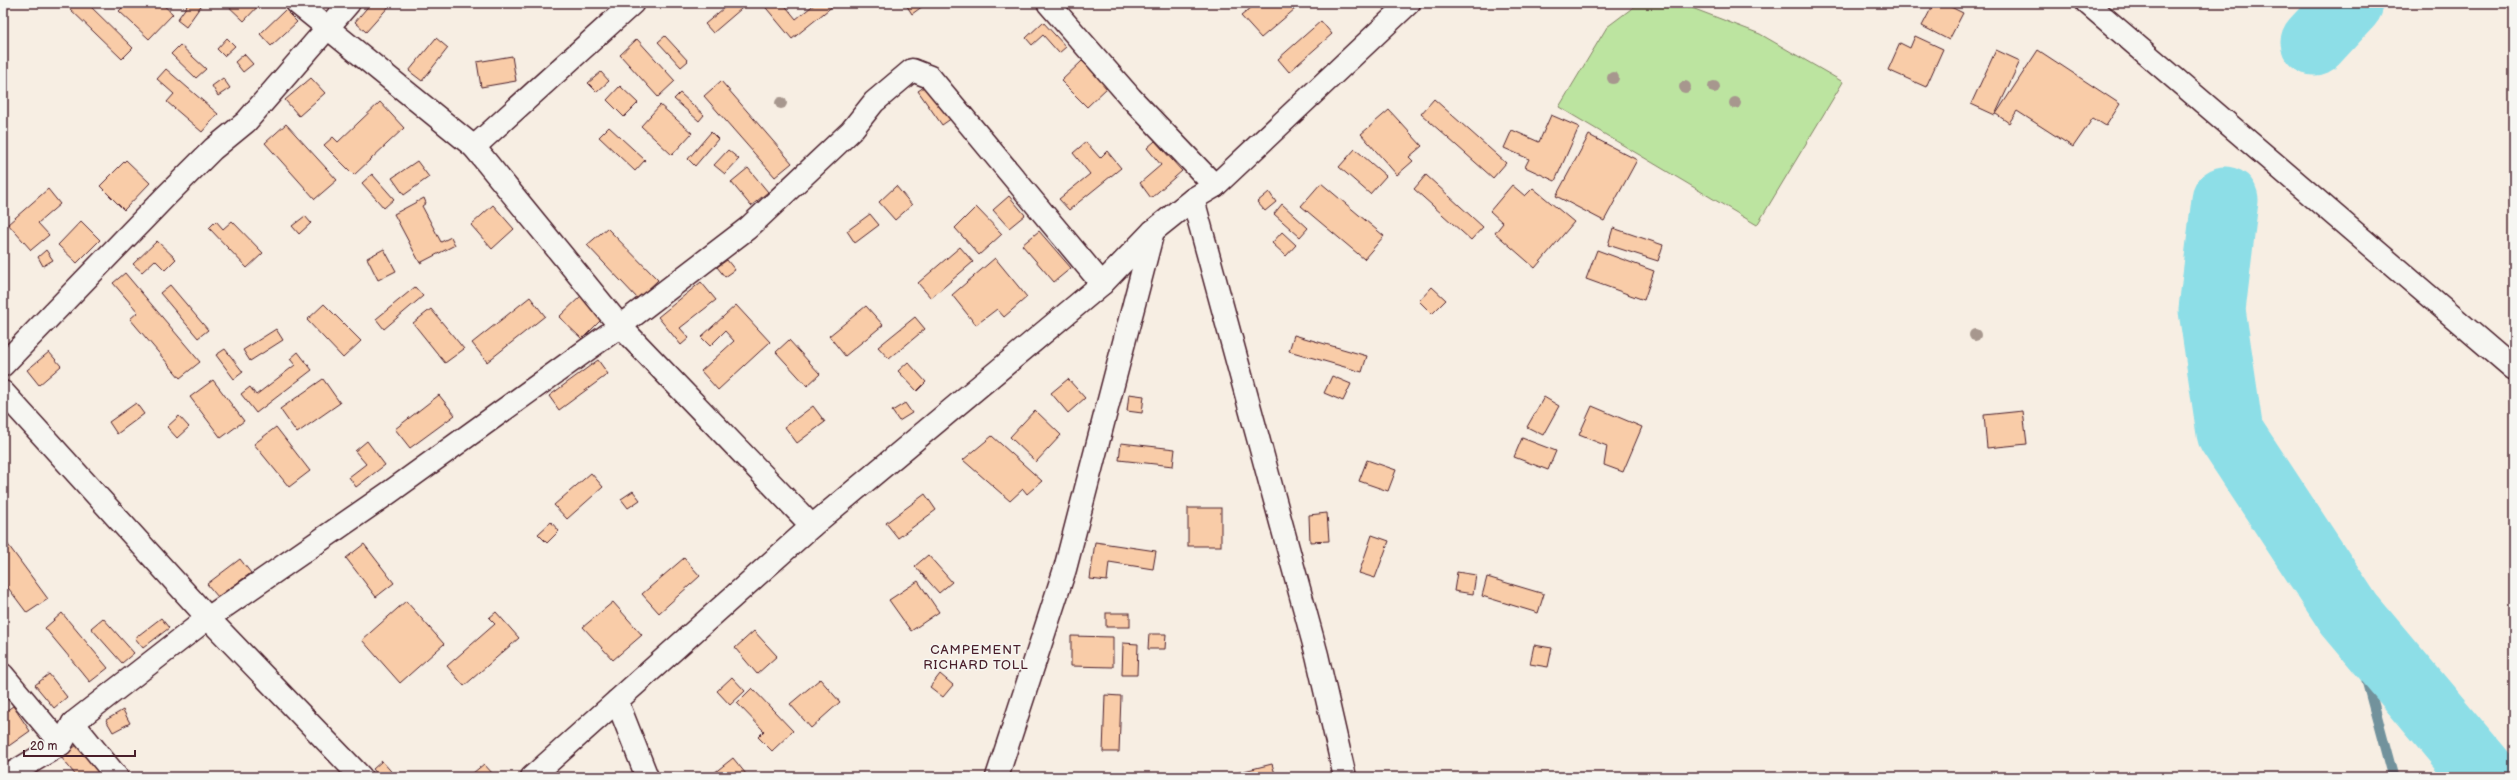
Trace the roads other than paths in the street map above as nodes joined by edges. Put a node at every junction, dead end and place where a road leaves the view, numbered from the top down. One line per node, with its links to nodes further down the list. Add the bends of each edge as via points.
1 (298, 3): 7 (street)
2 (349, 3): 7 (street)
3 (633, 3): 8 (street)
4 (1409, 3): 9 (street)
5 (2087, 3): 15 (street)
6 (1050, 4): 9 (street, via 1131,98)
7 (326, 27): 8 (street); 14 (street, via 246,122 202,160)
8 (474, 146): 13 (street)
9 (1215, 186): 10 (street)
10 (1193, 199): 11 (street); 29 (street, via 1317,655)
11 (1153, 231): 12 (street); 28 (street, via 1065,569)
12 (1102, 284): 13 (street, via 930,76 912,70 874,102 851,131 748,228); 17 (street)
13 (620, 326): 17 (street); 18 (street, via 390,492)
14 (3, 365)
15 (2514, 369)
16 (3, 392): 18 (street)
17 (812, 526): 20 (street)
18 (208, 618): 21 (street); 25 (street)
19 (3, 675): 22 (street)
20 (617, 701): 26 (street); 27 (street)
21 (73, 723): 22 (street); 24 (street)
22 (61, 744): 23 (street)
23 (6, 777)
24 (117, 777)
25 (361, 777)
26 (532, 777)
27 (647, 777)
28 (997, 777)
29 (1345, 777)

